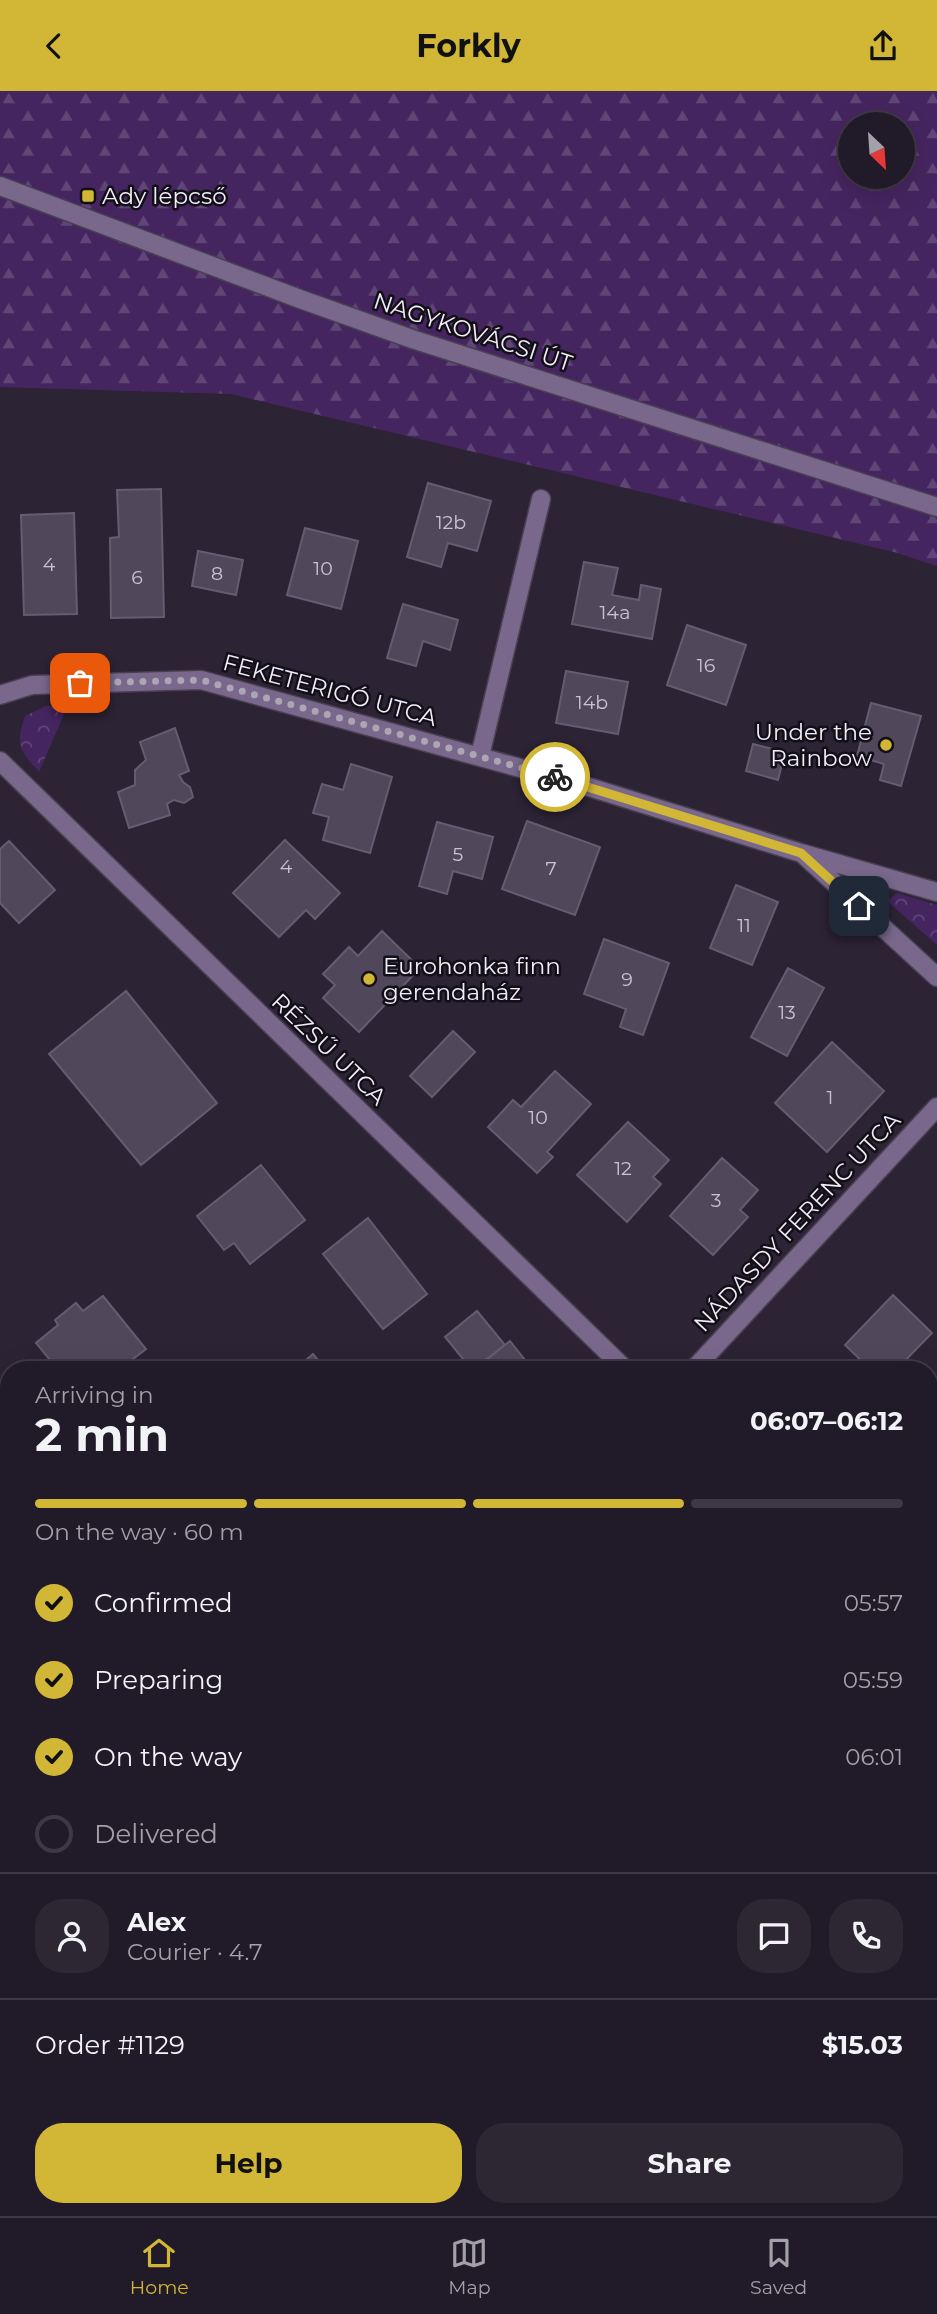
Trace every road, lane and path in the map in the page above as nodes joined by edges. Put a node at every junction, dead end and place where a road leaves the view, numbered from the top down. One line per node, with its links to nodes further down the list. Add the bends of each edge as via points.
1 (0, 186): 3 (street, NAGYKOVÁCSI ÚT, via 412,339)
2 (541, 499): 5 (street)
3 (937, 507)
4 (0, 695): 5 (street, FEKETERIGÓ UTCA, via 32,685 201,680)
5 (480, 756): 7 (street, FEKETERIGÓ UTCA)
6 (0, 761): 11 (street, RÉZSŰ UTCA)
7 (801, 853): 8 (street, FEKETERIGÓ UTCA); 9 (street)
8 (937, 892)
9 (937, 977)
10 (937, 1107): 12 (street, NÁDASDY FERENC UTCA)
11 (616, 1361)
12 (701, 1361)

